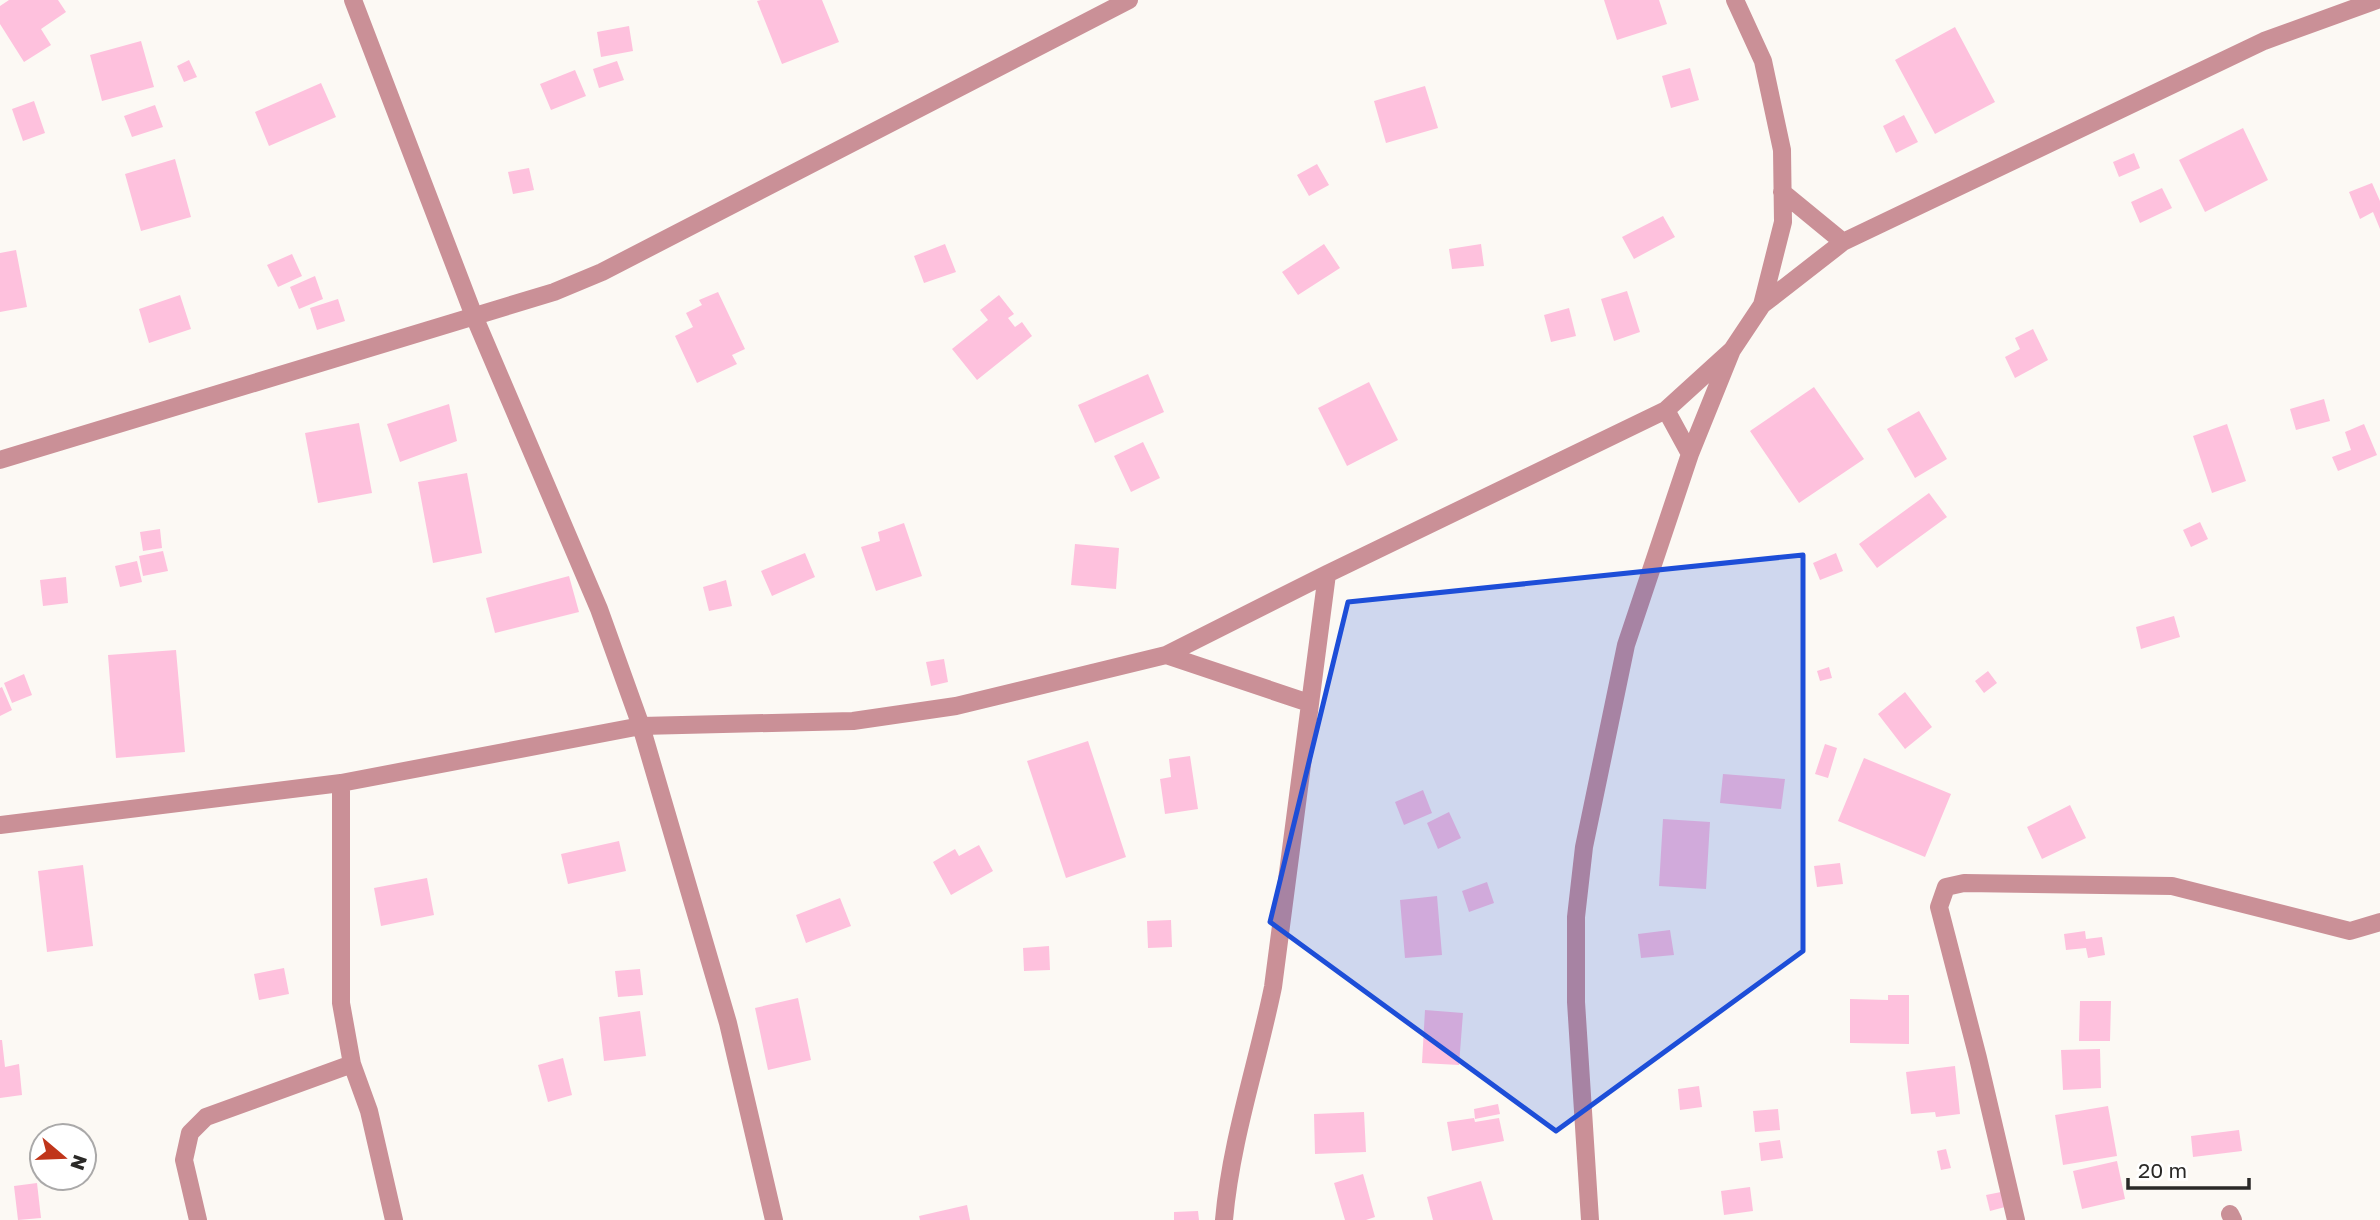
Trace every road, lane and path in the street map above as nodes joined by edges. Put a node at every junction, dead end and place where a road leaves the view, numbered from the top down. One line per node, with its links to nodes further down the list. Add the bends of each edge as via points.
1 (353, 0): 8 (street)
2 (1129, 0): 8 (street, via 602,272)
3 (1735, 0): 5 (street, via 1763,61 1782,150)
4 (2378, 0): 6 (street, via 2264,41)
5 (1782, 192): 6 (street); 7 (street, via 1783,222)
6 (1843, 242): 7 (street)
7 (1762, 305): 9 (street)
8 (474, 316): 12 (street); 16 (street, via 598,609)
9 (1732, 350): 10 (street); 11 (street)
10 (1666, 410): 11 (street); 13 (street)
11 (1690, 454): 25 (street, via 1626,645 1584,847 1576,917 1576,1002)
12 (0, 460)
13 (1327, 574): 14 (street); 15 (street)
14 (1166, 655): 15 (street); 16 (street, via 956,706 853,721)
15 (1309, 703): 24 (street, via 1273,987 1235,1137)
16 (641, 726): 17 (street); 23 (street, via 728,1023)
17 (341, 783): 18 (street); 20 (street, via 341,1003)
18 (0, 825)
19 (2380, 922): 26 (street, via 2350,931 2172,886 1964,883 1945,887 1939,907)
20 (352, 1064): 21 (street, via 206,1117 190,1133 184,1160); 22 (street, via 369,1111)
21 (198, 1220)
22 (394, 1220)
23 (774, 1220)
24 (1224, 1220)
25 (1590, 1220)
26 (2016, 1220)

